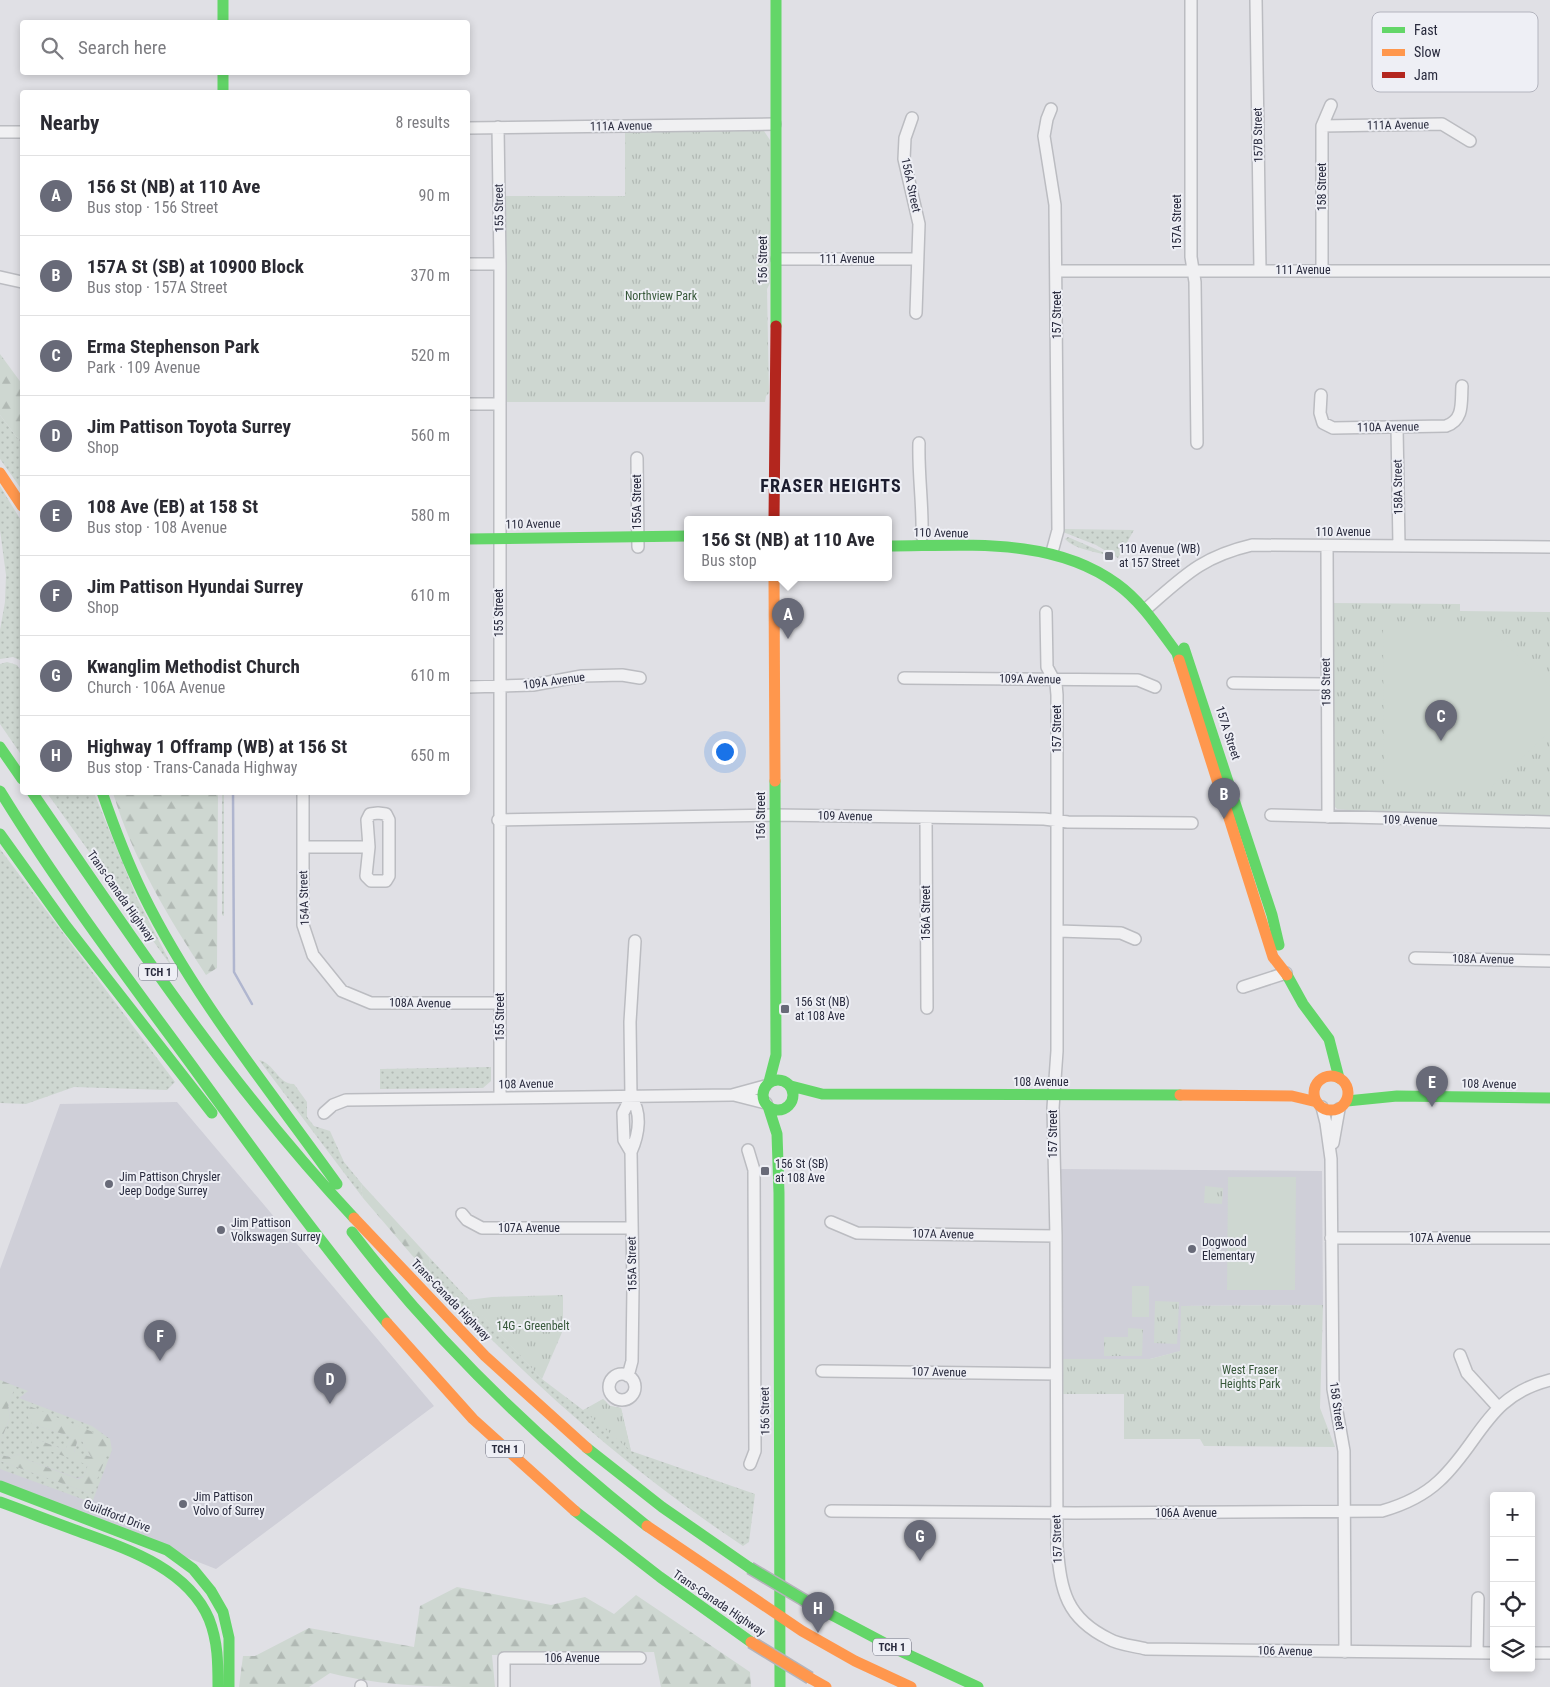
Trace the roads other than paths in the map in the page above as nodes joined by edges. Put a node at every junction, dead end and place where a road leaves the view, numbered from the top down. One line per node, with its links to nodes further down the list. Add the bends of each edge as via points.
1 (223, 0): 5 (main road)
2 (776, 0): 11 (main road, 156 Street)
3 (1191, 0): 22 (street, 157A Street)
4 (1256, 0): 23 (street, 157B Street)
5 (223, 20)
6 (223, 75): 7 (main road)
7 (223, 90)
8 (1331, 105): 12 (street, 158 Street)
9 (1051, 109): 25 (street, 157 Street, via 1044,136 1055,206)
10 (912, 118): 19 (street, 156A Street, via 905,138 904,159 918,215 920,242)
11 (775, 124): 13 (street, 111A Avenue); 18 (main road, 156 Street)
12 (1322, 126): 17 (street, 111A Avenue, via 1442,124); 24 (street, 158 Street)
13 (498, 127): 14 (street, 111A Avenue); 21 (street, 155 Street)
14 (470, 128)
15 (0, 132): 16 (street)
16 (20, 132)
17 (1470, 141)
18 (777, 259): 19 (street, 111 Avenue); 40 (main road, 156 Street)
19 (917, 260): 29 (street, 156A Street)
20 (470, 264): 21 (street)
21 (500, 264): 33 (street, 155 Street)
22 (1192, 270): 23 (street, 111 Avenue); 25 (street, 111 Avenue); 36 (street, 157A Street, via 1195,282)
23 (1260, 270): 24 (street, 111 Avenue)
24 (1322, 270): 26 (street, 111 Avenue)
25 (1056, 271): 53 (street, 157 Street, via 1058,530)
26 (1550, 271)
27 (0, 278): 28 (street)
28 (20, 282)
29 (916, 313)
30 (1462, 386): 34 (street, 110A Avenue, via 1460,416 1453,423)
31 (1321, 395): 34 (street, 110A Avenue, via 1323,423 1334,428)
32 (470, 404): 33 (street)
33 (500, 404): 47 (street, 155 Street)
34 (1397, 427): 51 (street, 158A Street)
35 (919, 443): 43 (street)
36 (1197, 443)
37 (637, 458): 46 (street, 155A Street)
38 (0, 473): 39 (main road)
39 (20, 503)
40 (774, 516)
41 (684, 536): 46 (main road, 110 Avenue)
42 (892, 536): 43 (main road, 110 Avenue)
43 (922, 536): 45 (main road, via 916,541); 53 (main road, 110 Avenue, via 1014,538)
44 (470, 539): 47 (main road, 110 Avenue)
45 (892, 541)
46 (637, 542): 47 (main road, 110 Avenue); 48 (main road, 110 Avenue)
47 (499, 544): 54 (main road, 110 Avenue); 63 (street, 155 Street)
48 (684, 546)
49 (892, 546): 53 (main road, 110 Avenue)
50 (1327, 546): 51 (street, 110 Avenue); 56 (street, 110 Avenue, via 1252,545 1220,554 1197,565); 62 (street, 158 Street)
51 (1399, 546): 52 (street, 110 Avenue)
52 (1550, 547)
53 (1054, 548): 56 (main road, 110 Avenue, via 1082,552 1107,564 1129,580)
54 (470, 550)
55 (774, 581): 72 (main road, 156 Street)
56 (1150, 606): 88 (main road, 157A Street, via 1176,633 1193,668 1272,915)
57 (1046, 612): 60 (street, 157 Street, via 1047,667)
58 (640, 678): 63 (street, 109A Avenue, via 582,676 533,685)
59 (904, 678): 60 (street, 109A Avenue)
60 (1054, 680): 65 (street, 109A Avenue, via 1138,680); 77 (street, 157 Street, via 1057,695)
61 (1233, 683): 62 (street)
62 (1326, 684): 74 (street, 158 Street)
63 (499, 686): 64 (street, 109A Avenue); 76 (street, 155 Street)
64 (470, 687)
65 (1155, 687)
66 (0, 747): 67 (main road)
67 (20, 776)
68 (0, 791): 115 (main road, Trans-Canada Highway / TCH 1, via 80,915)
69 (34, 795): 113 (main road, Trans-Canada Highway / TCH 1, via 104,898)
70 (103, 795): 125 (main road, via 123,850 188,971)
71 (303, 795): 81 (street, 154A Street)
72 (775, 815): 75 (street, 109 Avenue); 76 (street, 109 Avenue); 94 (main road, 156 Street)
73 (1271, 815): 74 (street, 109 Avenue)
74 (1328, 817): 78 (street, 109 Avenue)
75 (926, 818): 77 (street, 109 Avenue); 92 (street, 156A Street)
76 (498, 820): 91 (street, 155 Street)
77 (1057, 820): 79 (street, 109 Avenue); 83 (street, 157 Street)
78 (1550, 822)
79 (1192, 823)
80 (0, 834): 115 (main road, via 66,926 207,1109)
81 (303, 847): 82 (street); 90 (street, 154A Street, via 303,925 313,955)
82 (369, 847): 82 (street, via 366,876 371,881 386,881 389,876 389,820 386,814 370,814 367,820)
83 (1058, 931): 84 (street, via 1121,933); 101 (street, 157 Street)
84 (1135, 939)
85 (635, 940): 104 (street, 155A Street, via 630,1022)
86 (1415, 958): 87 (street, 108A Avenue)
87 (1550, 960)
88 (1284, 969): 89 (street); 93 (main road, 157A Street, via 1303,1004)
89 (1243, 987)
90 (342, 991): 91 (street, 108A Avenue, via 371,1003)
91 (500, 1003): 105 (street, 155 Street)
92 (927, 1008)
93 (1322, 1029): 95 (main road, 157A Street, via 1327,1062); 96 (main road, 157A Street, via 1331,1043)
94 (776, 1055): 97 (main road, 156 Street); 98 (main road, 156 Street)
95 (1319, 1082): 96 (main road, via 1331,1076); 102 (main road, 108 Avenue); 109 (main road, via 1314,1094)
96 (1343, 1082): 103 (main road, 108 Avenue); 110 (main road)
97 (788, 1083): 98 (main road, via 778,1079); 99 (main road, 108 Avenue); 108 (main road, via 794,1096)
98 (767, 1084): 100 (street, 108 Avenue); 107 (main road, via 763,1096)
99 (822, 1094): 101 (main road, 108 Avenue); 108 (main road, 108 Avenue)
100 (732, 1095): 104 (street, 108 Avenue); 107 (street, 108 Avenue)
101 (1054, 1095): 102 (main road, 108 Avenue); 121 (street, 157 Street)
102 (1260, 1095): 109 (main road, 108 Avenue, via 1292,1096)
103 (1397, 1096): 106 (main road, 108 Avenue); 110 (main road, 108 Avenue)
104 (631, 1097): 105 (street, 108 Avenue); 120 (street, 155A Street, via 638,1113 637,1139 631,1152)
105 (500, 1098): 111 (street, 108 Avenue, via 346,1100)
106 (1550, 1098)
107 (767, 1104): 108 (main road, via 775,1110); 112 (main road, 156 Street)
108 (789, 1105): 112 (main road, 156 Street)
109 (1319, 1105): 110 (main road, via 1330,1110); 116 (street, 158 Street, via 1326,1124)
110 (1343, 1105): 116 (street, 158 Street)
111 (324, 1113)
112 (777, 1134): 140 (main road, 156 Street)
113 (290, 1148): 125 (main road, Trans-Canada Highway / TCH 1); 140 (main road, via 373,1261 428,1326 498,1397 540,1437 649,1528)
114 (748, 1150): 133 (street, 156 Street, via 754,1170 755,1451)
115 (254, 1153): 117 (main road, Trans-Canada Highway / TCH 1)
116 (1331, 1159): 122 (street, 158 Street)
117 (300, 1213): 124 (main road); 155 (main road, Trans-Canada Highway / TCH 1, bridge, via 406,1346 515,1459 625,1552 677,1591 751,1642)
118 (462, 1214): 120 (street, 107A Avenue, via 482,1228)
119 (831, 1222): 121 (street, 107A Avenue, via 857,1233)
120 (631, 1228): 130 (street, 155A Street, via 632,1361)
121 (1056, 1236): 129 (street, 157 Street)
122 (1331, 1238): 123 (street, 107A Avenue); 137 (street, 158 Street, via 1334,1389 1344,1451)
123 (1550, 1238)
124 (343, 1250)
125 (384, 1251): 158 (main road, Trans-Canada Highway / TCH 1, bridge, via 449,1320 554,1420 661,1507 750,1568 809,1603)
126 (383, 1290): 142 (main road, via 484,1397 588,1493 642,1536)
127 (1460, 1354): 132 (street, via 1467,1373)
128 (822, 1370): 129 (street, 107 Avenue)
129 (1056, 1374): 138 (street, 157 Street)
130 (628, 1376)
131 (1550, 1380): 132 (street, via 1519,1391)
132 (1498, 1407): 137 (street, 106A Avenue, via 1451,1469 1426,1492 1382,1511)
133 (750, 1464)
134 (0, 1486): 152 (main road, Guildford Drive, via 167,1550 193,1569 211,1591 222,1612 229,1638)
135 (0, 1502): 151 (main road, via 156,1562 173,1574 194,1594 206,1614 215,1638)
136 (830, 1511): 138 (street, 106A Avenue)
137 (1344, 1512): 138 (street, 106A Avenue); 144 (street, 158 Street)
138 (1056, 1513): 141 (street, 157 Street, via 1060,1577 1067,1602)
139 (1478, 1598): 145 (street)
140 (781, 1619): 142 (main road, 156 Street); 157 (main road, via 843,1656)
141 (1083, 1621): 144 (street, 106 Avenue, via 1110,1640 1146,1649)
142 (781, 1632): 143 (main road); 154 (main road, 156 Street)
143 (795, 1641)
144 (1345, 1652): 145 (street, 106 Avenue)
145 (1477, 1652): 146 (street, 106 Avenue)
146 (1490, 1653)
147 (1535, 1653): 148 (street)
148 (1550, 1653)
149 (824, 1657): 156 (main road)
150 (640, 1658): 153 (street, 106 Avenue, via 504,1658)
151 (218, 1687)
152 (229, 1687)
153 (504, 1687)
154 (780, 1687)
155 (826, 1687)
156 (885, 1687)
157 (911, 1687)
158 (978, 1687)

